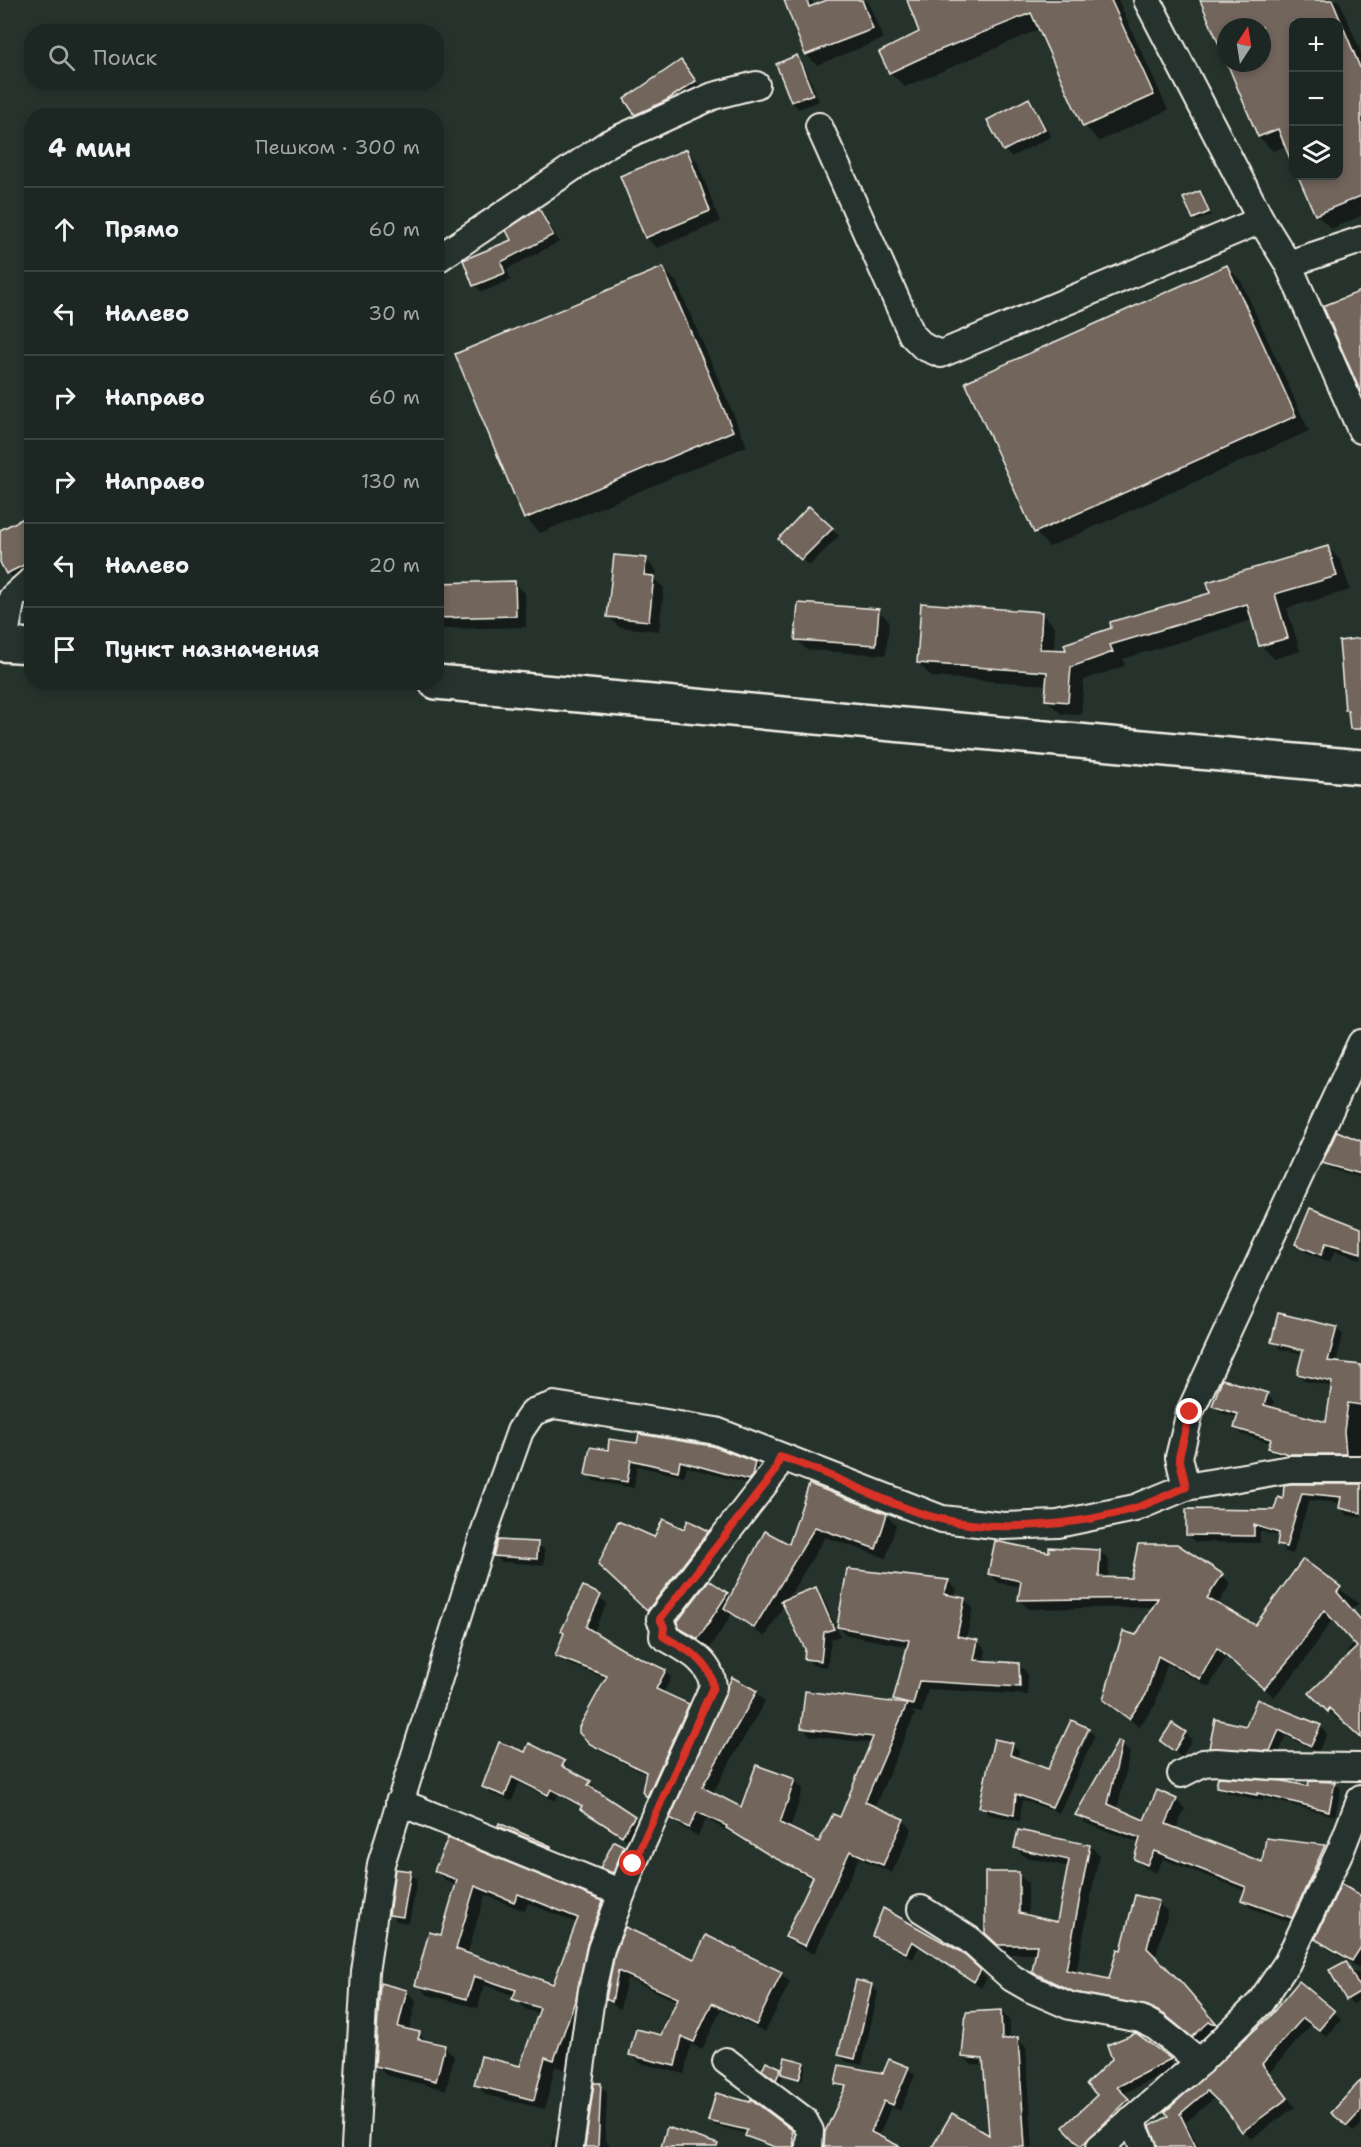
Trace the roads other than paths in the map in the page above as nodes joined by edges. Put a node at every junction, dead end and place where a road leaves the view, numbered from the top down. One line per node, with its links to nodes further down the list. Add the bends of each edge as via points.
1 (1147, 0): 4 (street)
2 (756, 85): 6 (street, via 713,96 609,143)
3 (819, 126): 4 (street, via 912,334 924,347 941,354)
4 (1261, 220): 7 (street)
5 (1361, 240): 7 (street)
6 (444, 255)
7 (1288, 264): 8 (street)
8 (1361, 430)
9 (24, 587): 10 (street, via 12,598)
10 (12, 645)
11 (444, 683): 12 (main road)
12 (1361, 767)
13 (1361, 1042): 16 (street, via 1190,1412 1179,1457)
14 (780, 1457): 16 (street, via 809,1465 942,1520 1003,1526 1058,1524 1135,1508); 20 (street, via 716,1431 554,1405 534,1412 520,1431); 21 (street, via 774,1473 660,1619 663,1636 702,1661 712,1676 713,1687)
15 (1361, 1469): 16 (street, via 1290,1469)
16 (1186, 1487)
17 (1361, 1767): 18 (street, via 1216,1762 1203,1763)
18 (1181, 1774)
19 (1361, 1798): 24 (street, via 1287,1963 1260,2003)
20 (399, 1802): 21 (street); 26 (street, via 381,1864 364,1972)
21 (622, 1893): 27 (street, via 601,1950 592,1990)
22 (921, 1909): 24 (street, via 970,1940 1012,1978 1031,1989 1070,2006 1140,2019)
23 (726, 2061): 28 (street, via 804,2120 810,2131)
24 (1200, 2062): 25 (street)
25 (1131, 2120): 29 (street); 30 (street)
26 (355, 2147)
27 (570, 2147)
28 (809, 2147)
29 (1100, 2147)
30 (1143, 2147)

